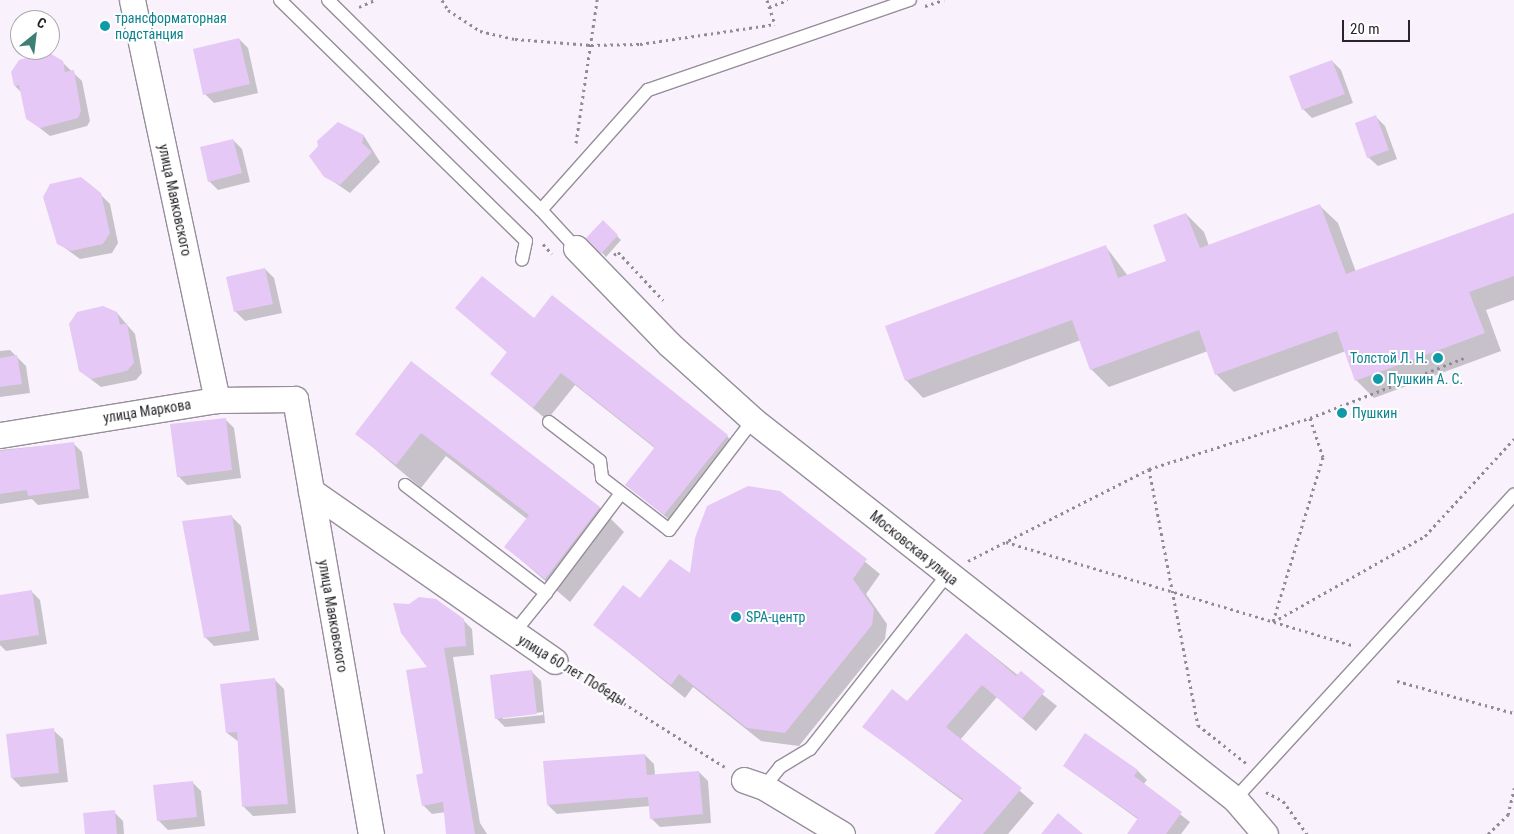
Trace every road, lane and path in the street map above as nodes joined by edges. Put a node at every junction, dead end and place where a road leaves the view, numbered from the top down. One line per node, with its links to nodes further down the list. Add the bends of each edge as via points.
1 (132, 0): 21 (street, улица Маяковского)
2 (280, 0): 16 (lane, via 526,242)
3 (328, 0): 14 (lane)
4 (442, 0): 12 (path, via 448,10 480,31 515,39)
5 (597, 0): 12 (path)
6 (767, 0): 9 (path)
7 (788, 0): 9 (path)
8 (910, 0): 11 (lane)
9 (769, 6): 10 (path)
10 (775, 24): 11 (path); 12 (path, via 640,44)
11 (776, 44): 13 (lane, via 648,90)
12 (591, 45): 13 (path)
13 (571, 178): 14 (lane)
14 (541, 210): 15 (lane)
15 (576, 248): 17 (street, Московская улица)
16 (522, 260)
17 (598, 270): 18 (path, via 618,252); 23 (street, Московская улица, via 669,344)
18 (667, 304)
19 (1464, 358): 22 (path)
20 (295, 399): 21 (street, улица Маркова); 29 (street, улица Маяковского)
21 (217, 400): 25 (street, улица Маркова)
22 (1310, 418): 27 (path); 39 (path, via 1323,458)
23 (753, 420): 30 (lane, via 669,530); 36 (street, Московская улица)
24 (549, 422): 30 (lane, via 600,461 602,478)
25 (0, 434)
26 (1514, 439): 39 (path, via 1425,536)
27 (1149, 469): 32 (path); 37 (path)
28 (405, 485): 38 (lane)
29 (311, 491): 40 (street, улица 60 лет Победы); 49 (street, улица Маяковского)
30 (621, 493): 38 (lane)
31 (1514, 495): 41 (lane)
32 (1006, 542): 34 (path); 37 (path)
33 (962, 554): 34 (path)
34 (970, 560): 35 (path); 36 (path)
35 (978, 567)
36 (947, 575): 46 (lane, via 810,749); 48 (street, Московская улица)
37 (1170, 591): 39 (path); 45 (path, via 1198,725)
38 (546, 593): 40 (lane)
39 (1274, 622): 41 (path)
40 (513, 634): 42 (street, улица 60 лет Победы)
41 (1372, 651): 45 (lane)
42 (555, 661): 46 (path, улица 60 лет Победы)
43 (1397, 681): 44 (path)
44 (1514, 712)
45 (1259, 773): 48 (lane)
46 (754, 784): 50 (street)
47 (1514, 788): 53 (path, via 1508,815)
48 (1242, 791): 51 (street, Московская улица); 52 (path, via 1283,801)
49 (371, 834)
50 (842, 834)
51 (1265, 834)
52 (1308, 834)
53 (1488, 834)

